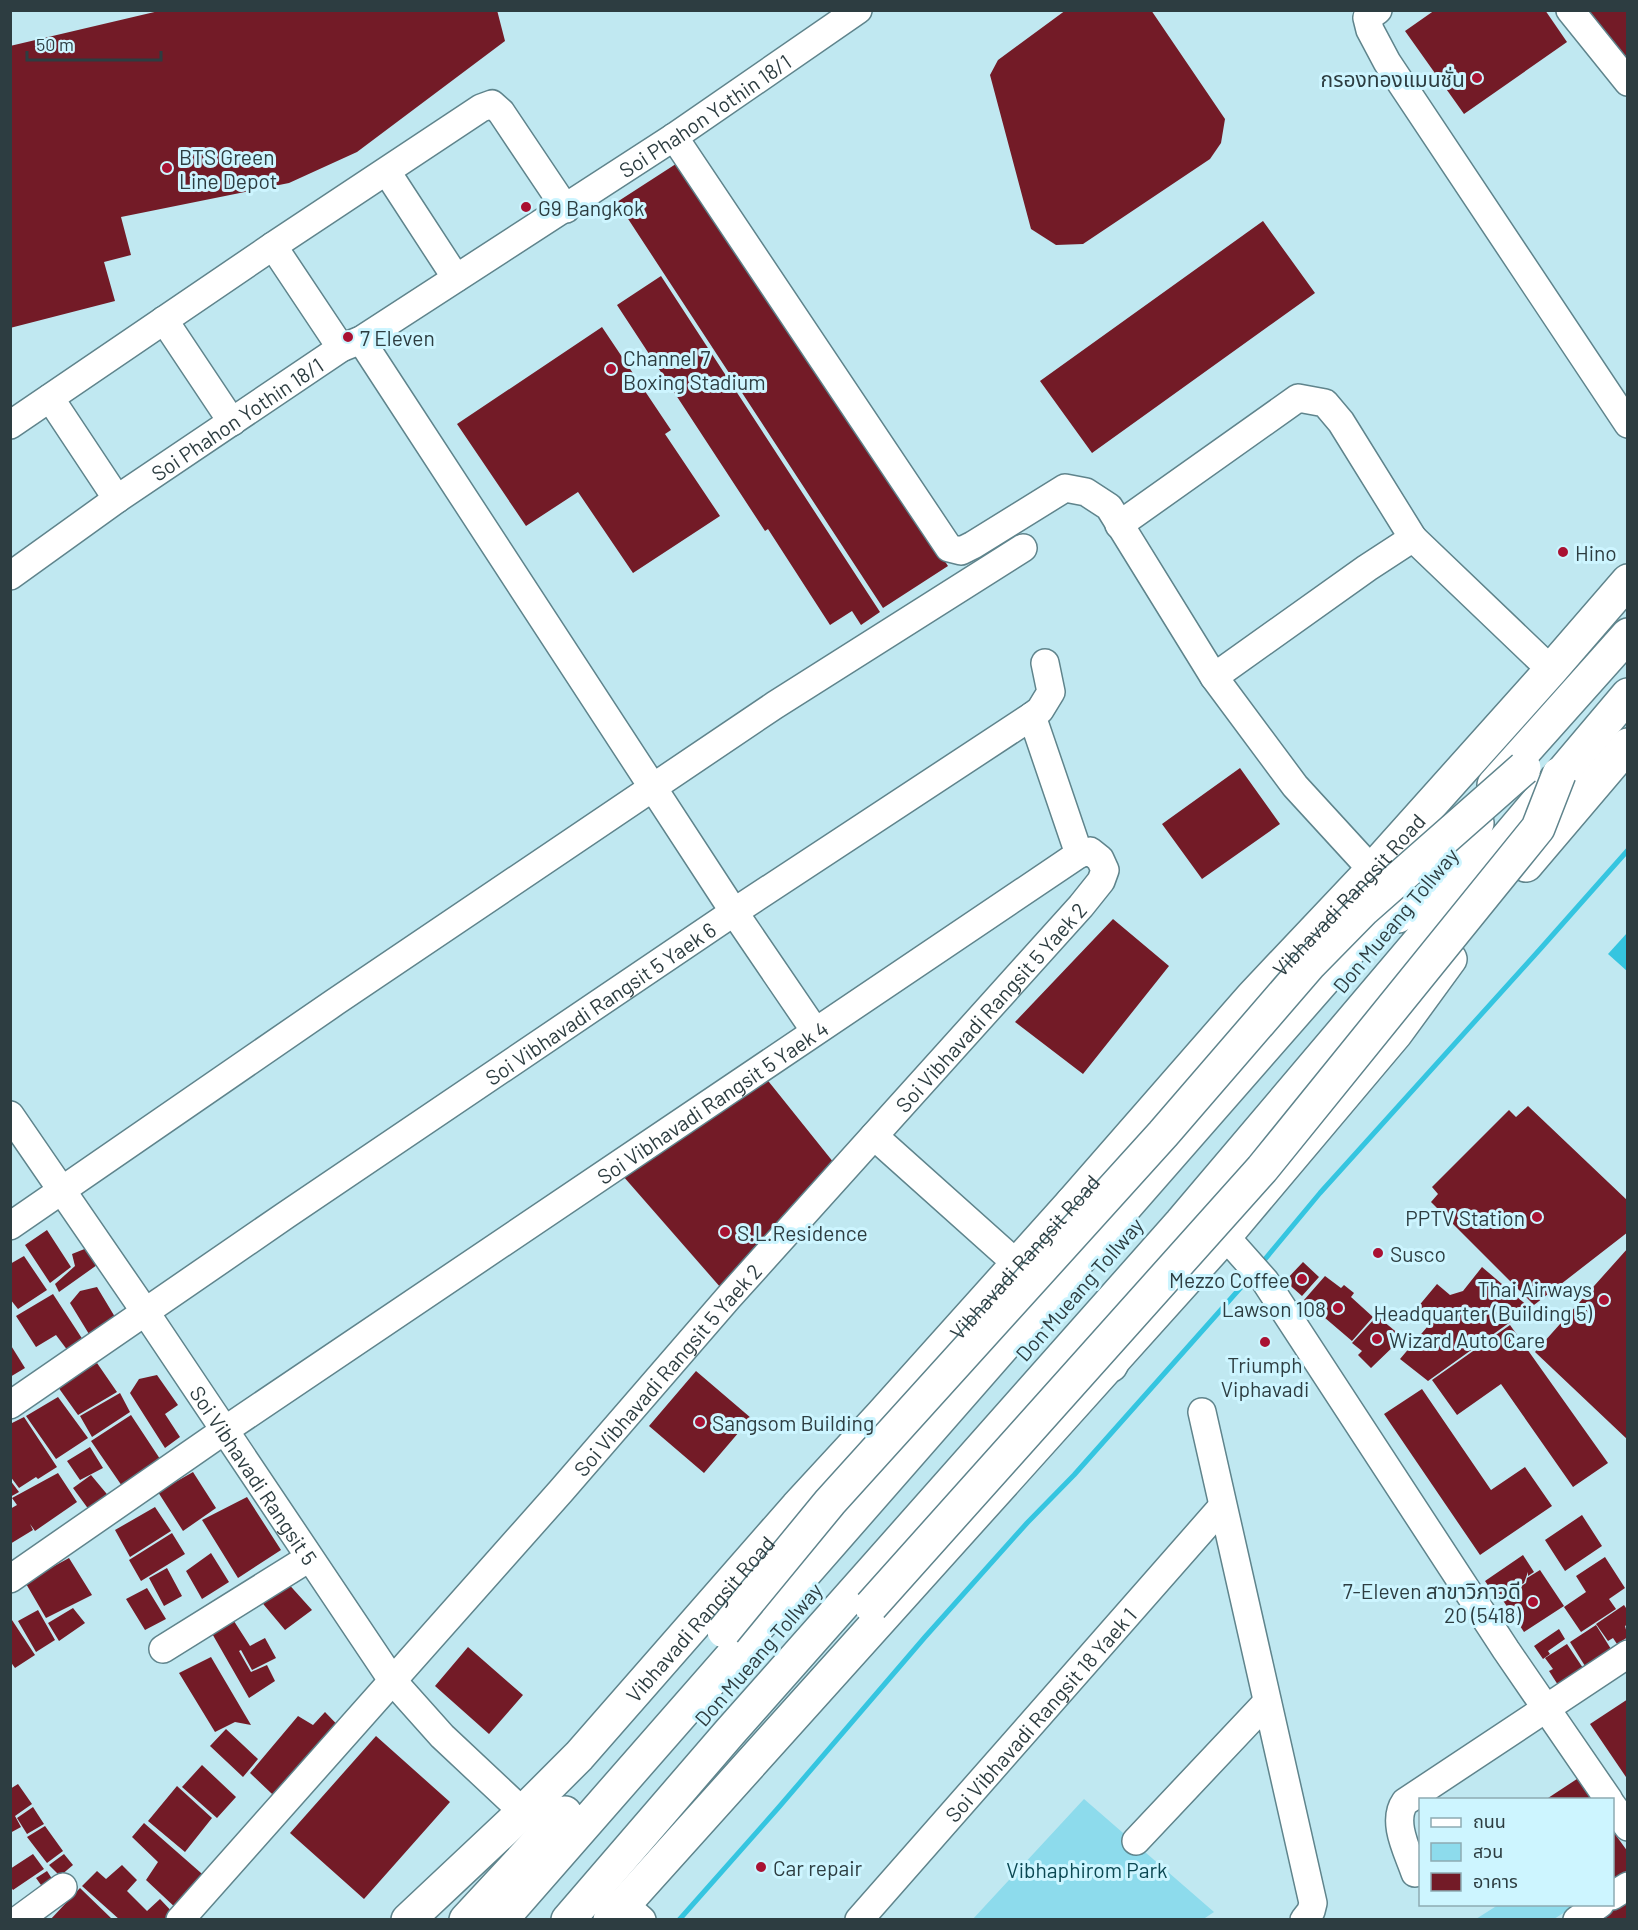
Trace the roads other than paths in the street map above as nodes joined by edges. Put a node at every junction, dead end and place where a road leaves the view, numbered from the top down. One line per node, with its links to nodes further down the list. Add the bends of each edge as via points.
1 (858, 10): 5 (street, Soi Phahon Yothin 18/1)
2 (1570, 10): 4 (street)
3 (1371, 13): 14 (street, via 1370,30 1387,62)
4 (1628, 82)
5 (674, 138): 7 (street, Soi Phahon Yothin 18/1); 17 (street, via 949,548 961,551 973,545 1065,488 1086,492 1109,507)
6 (387, 172): 7 (street, via 471,114 492,105 501,112); 8 (street); 9 (street)
7 (566, 208): 9 (street, Soi Phahon Yothin 18/1)
8 (273, 246): 10 (street); 11 (street)
9 (456, 278): 11 (street, Soi Phahon Yothin 18/1)
10 (164, 320): 12 (street); 13 (street)
11 (351, 344): 13 (street, Soi Phahon Yothin 18/1); 32 (street)
12 (50, 398): 15 (street); 16 (street)
13 (232, 422): 16 (street, Soi Phahon Yothin 18/1)
14 (1628, 424)
15 (10, 425)
16 (117, 499): 20 (street, Soi Phahon Yothin 18/1)
17 (1119, 525): 18 (street, via 1298,398 1325,403 1341,422); 26 (street)
18 (1413, 538): 25 (street); 26 (street)
19 (1023, 548): 32 (street)
20 (10, 576)
21 (1628, 581): 25 (main road, Vibhavadi Rangsit Road)
22 (1628, 635): 39 (main road, Vibhavadi Rangsit Road)
23 (1628, 654): 30 (main road, Don Mueang Tollway)
24 (1045, 663): 28 (street, Soi Vibhavadi Rangsit 5 Yaek 6, via 1051,692)
25 (1546, 664): 34 (main road, Vibhavadi Rangsit Road)
26 (1214, 677): 34 (street, via 1295,786)
27 (1628, 697): 31 (main road, Don Mueang Tollway); 44 (main road)
28 (1032, 716): 33 (street); 35 (street, Soi Vibhavadi Rangsit 5 Yaek 6)
29 (1628, 745): 43 (main road)
30 (1524, 768): 74 (main road, bridge, via 1380,895 1309,965 1163,1134 830,1502 586,1791); 76 (main road, Don Mueang Tollway, bridge, via 1166,1190)
31 (1559, 774): 77 (main road, Don Mueang Tollway, via 1181,1223); 79 (main road, bridge, via 1538,828 1262,1169)
32 (654, 788): 35 (street); 40 (street)
33 (1079, 854): 36 (street, Soi Vibhavadi Rangsit 5 Yaek 4); 38 (street, Soi Vibhavadi Rangsit 5 Yaek 2, via 1090,851 1100,859 1105,870 1101,881)
34 (1372, 870): 41 (main road, Vibhavadi Rangsit Road, via 1252,998)
35 (734, 912): 36 (street); 46 (street, Soi Vibhavadi Rangsit 5 Yaek 6)
36 (815, 1031): 50 (street, Soi Vibhavadi Rangsit 5 Yaek 4)
37 (10, 1115): 40 (street, Soi Vibhavadi Rangsit 5)
38 (874, 1136): 45 (street); 56 (street, Soi Vibhavadi Rangsit 5 Yaek 2)
39 (1177, 1148): 41 (main road); 75 (main road, Vibhavadi Rangsit Road)
40 (62, 1191): 42 (street); 46 (street, Soi Vibhavadi Rangsit 5)
41 (1072, 1203): 45 (main road, Vibhavadi Rangsit Road)
42 (10, 1226)
43 (1226, 1236): 47 (main road); 58 (street, via 1256,1271)
44 (1164, 1255): 47 (main road); 78 (main road)
45 (1017, 1264): 61 (main road, Vibhavadi Rangsit Road, via 579,1756)
46 (146, 1312): 48 (street, Soi Vibhavadi Rangsit 5 Yaek 6); 50 (street, Soi Vibhavadi Rangsit 5)
47 (1111, 1365): 70 (main road)
48 (10, 1405)
49 (1202, 1412): 51 (street)
50 (225, 1430): 52 (street, Soi Vibhavadi Rangsit 5); 53 (street, Soi Vibhavadi Rangsit 5 Yaek 4)
51 (1222, 1507): 57 (street); 80 (street, Soi Vibhavadi Rangsit 18 Yaek 1)
52 (309, 1558): 54 (street); 56 (street, Soi Vibhavadi Rangsit 5)
53 (10, 1579)
54 (163, 1649)
55 (1628, 1654): 58 (street)
56 (392, 1680): 61 (street, Soi Vibhavadi Rangsit 5, via 442,1736); 72 (street, Soi Vibhavadi Rangsit 5 Yaek 2)
57 (1266, 1702): 63 (street); 69 (street)
58 (1545, 1708): 59 (street); 64 (street, via 1405,1802 1400,1815 1401,1832)
59 (1608, 1798)
60 (1614, 1808): 62 (street)
61 (523, 1812): 73 (main road, Vibhavadi Rangsit Road)
62 (1628, 1827)
63 (1136, 1841)
64 (1414, 1873)
65 (1628, 1886): 67 (street)
66 (63, 1887): 71 (street)
67 (1614, 1895)
68 (1598, 1906): 81 (street)
69 (1309, 1911)
70 (625, 1914)
71 (18, 1920)
72 (180, 1920)
73 (408, 1920)
74 (466, 1920)
75 (501, 1920)
76 (524, 1920)
77 (568, 1920)
78 (572, 1920)
79 (591, 1920)
80 (859, 1920)
81 (1577, 1920)

